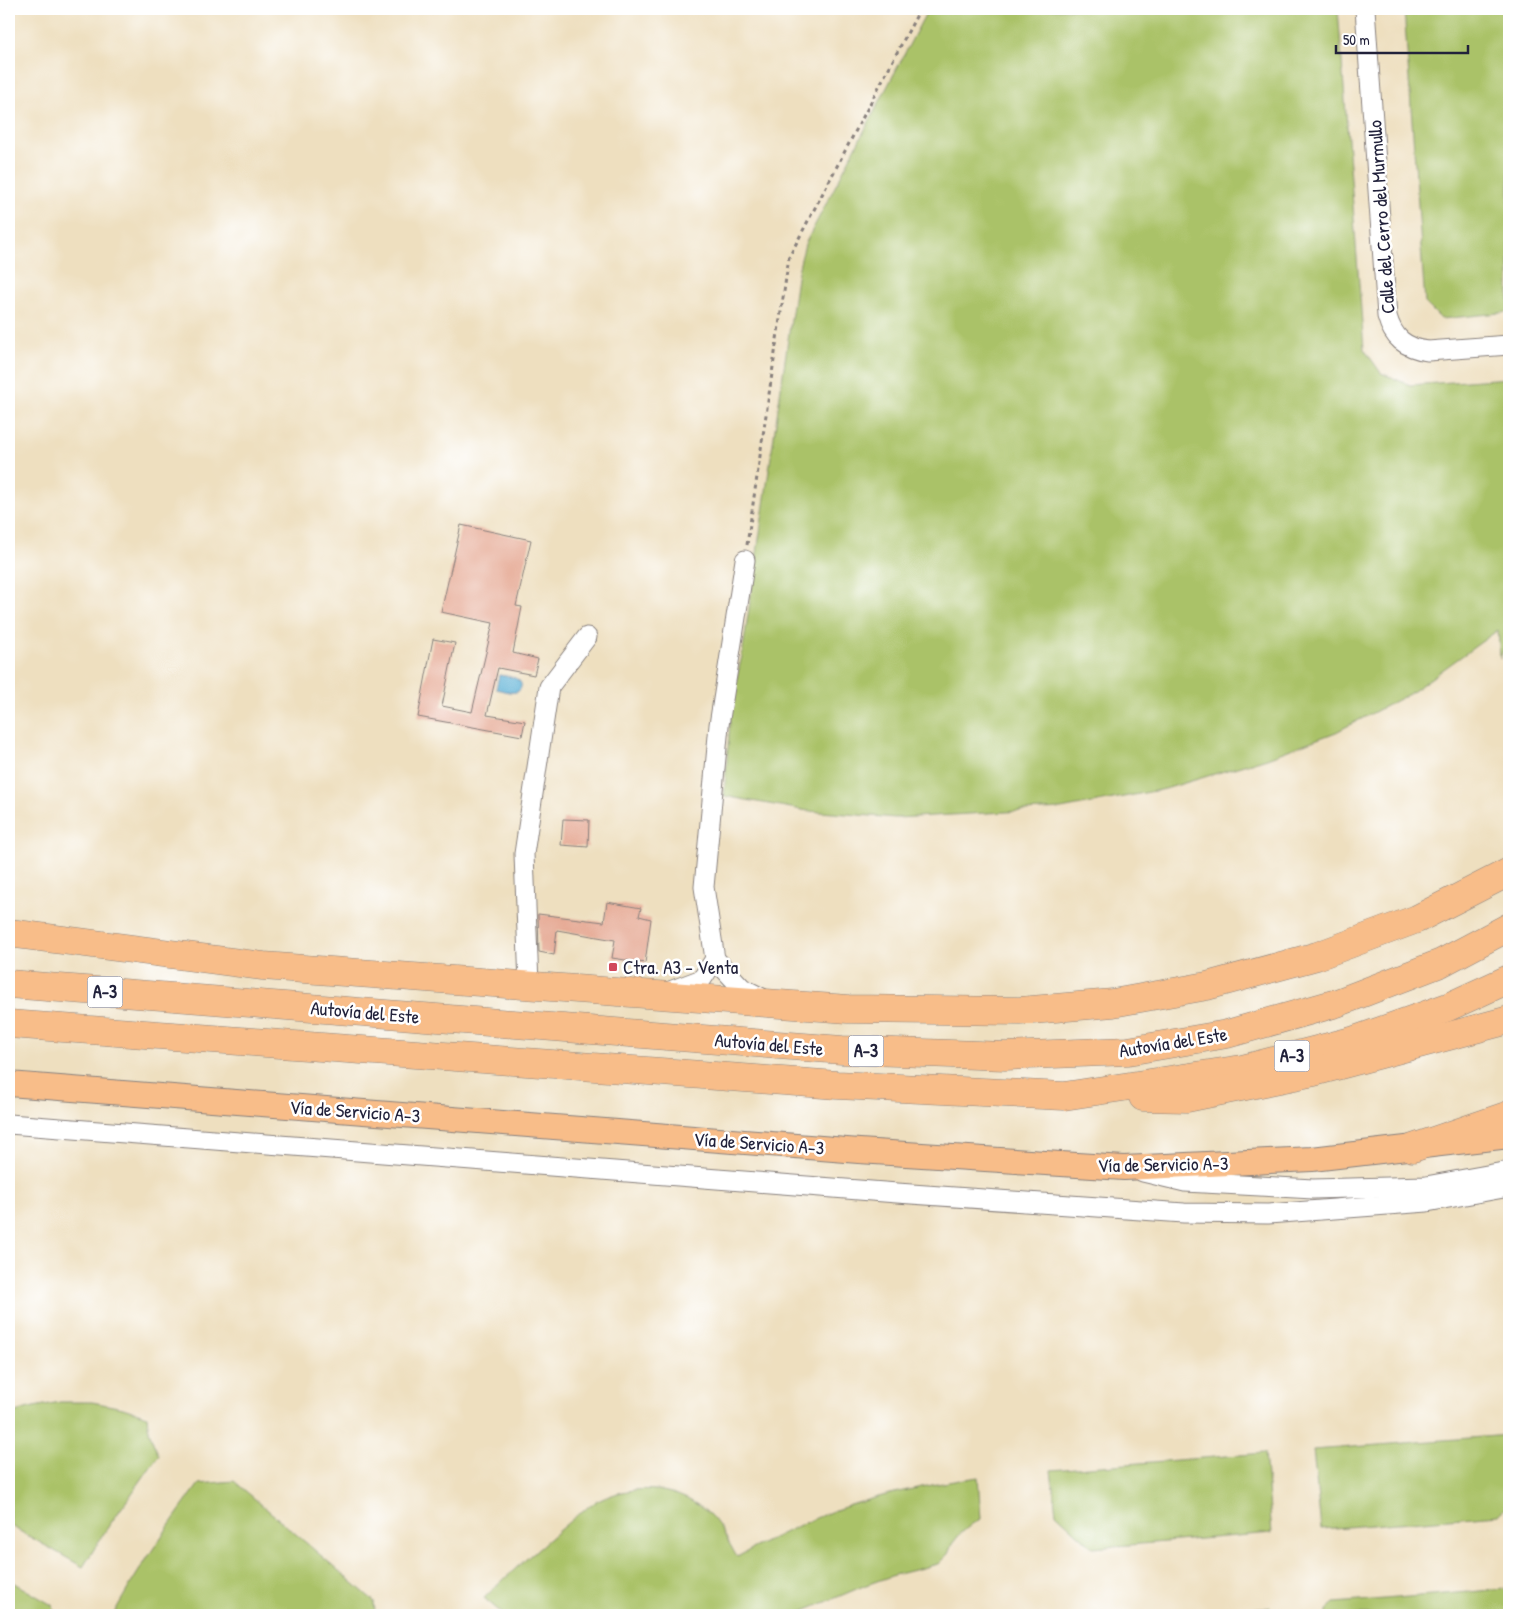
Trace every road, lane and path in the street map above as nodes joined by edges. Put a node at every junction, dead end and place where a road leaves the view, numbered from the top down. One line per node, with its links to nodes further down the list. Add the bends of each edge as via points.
1 (920, 9): 4 (path, via 789,257)
2 (1365, 9): 3 (street, Calle del Cerro del Murmullo, via 1386,316 1390,326 1409,347 1419,350)
3 (1509, 345)
4 (745, 560): 11 (street, via 719,725 704,887)
5 (587, 637): 7 (street)
6 (550, 661): 7 (street)
7 (549, 687): 14 (street, via 524,854)
8 (1509, 872): 16 (highway, via 1416,919 1317,956 1207,986 1112,1004 1020,1011 848,1009)
9 (1509, 927): 13 (highway, Autovía del Este / A-3, via 1441,963 1337,1003 1228,1034 1119,1052 1005,1056 842,1050)
10 (9, 933): 14 (highway, via 263,966)
11 (715, 959): 15 (street, via 702,979); 16 (street, via 742,988)
12 (1509, 979): 20 (highway, Autovía del Este / A-3, via 1448,1007 1356,1040 1242,1069)
13 (9, 984)
14 (529, 985): 15 (highway)
15 (659, 995): 16 (highway)
16 (775, 1004)
17 (1509, 1020): 20 (highway, via 1314,1072 1187,1098)
18 (9, 1024): 20 (highway, Autovía del Este / A-3, via 837,1085)
19 (9, 1084): 25 (main road, Vía de Servicio A-3, via 859,1151)
20 (1064, 1096)
21 (1509, 1115): 24 (highway)
22 (9, 1124): 27 (street, via 1184,1213 1268,1214 1427,1202)
23 (1509, 1136): 24 (main road, Vía de Servicio A-3)
24 (1413, 1148): 25 (main road, Vía de Servicio A-3, via 1312,1159)
25 (1124, 1168): 26 (street, via 1185,1182 1313,1189 1426,1186)
26 (1509, 1171)
27 (1509, 1187)

